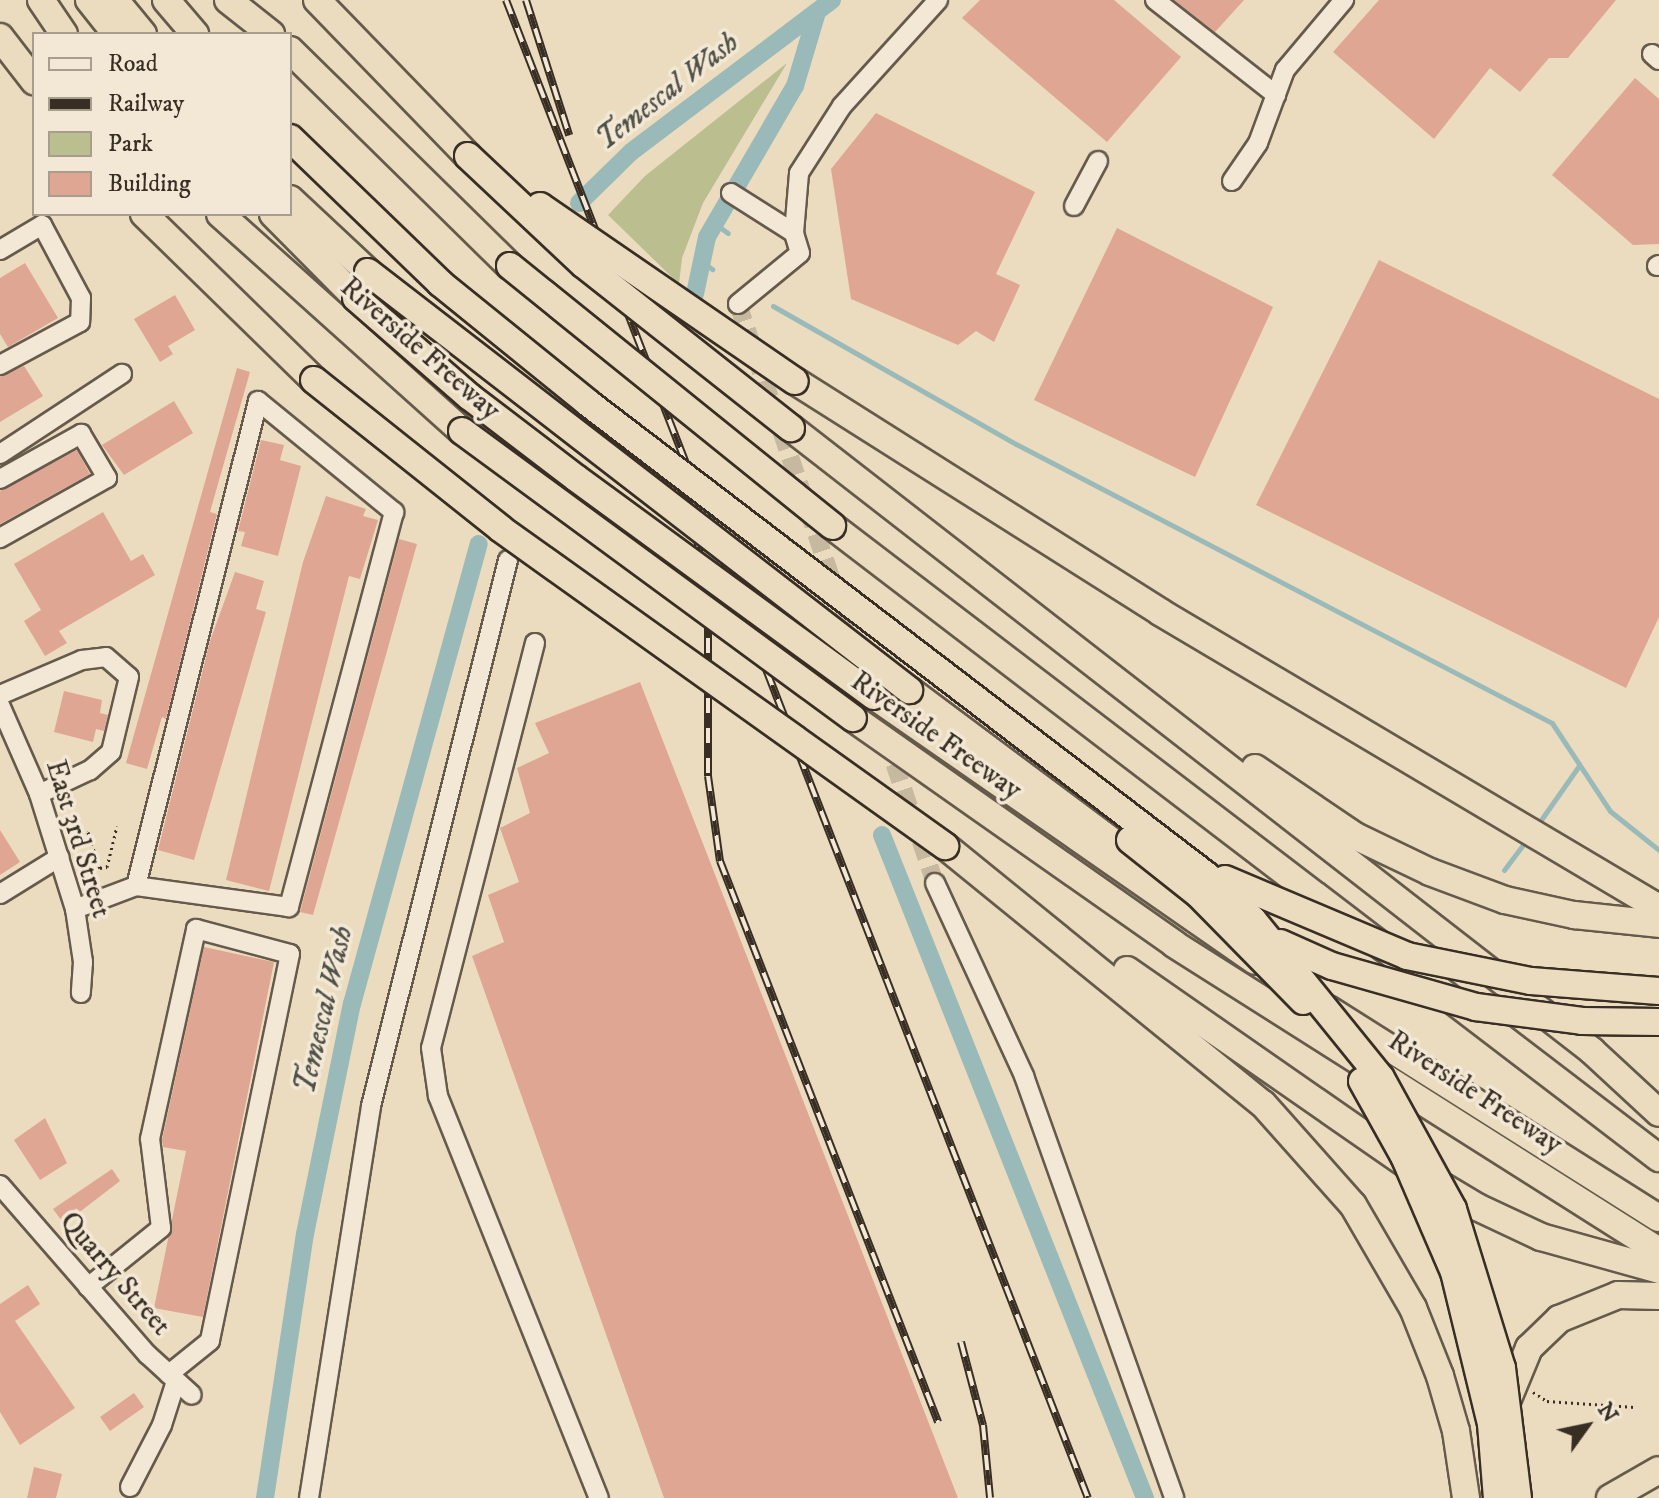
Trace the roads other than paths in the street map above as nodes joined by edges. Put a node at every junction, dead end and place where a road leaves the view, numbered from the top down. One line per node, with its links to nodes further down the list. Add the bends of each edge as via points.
1 (41, 0): 13 (highway)
2 (89, 0): 14 (highway)
3 (115, 0): 15 (highway)
4 (146, 0): 16 (highway)
5 (166, 0): 17 (highway)
6 (179, 0): 18 (highway)
7 (228, 0): 19 (highway)
8 (247, 0): 20 (highway)
9 (317, 0): 29 (highway)
10 (938, 0): 39 (street, via 842,106 799,173)
11 (1155, 0): 26 (street)
12 (1344, 0): 26 (street, via 1285,70)
13 (63, 32)
14 (114, 32)
15 (141, 32)
16 (173, 32)
17 (193, 32)
18 (204, 32)
19 (270, 32)
20 (271, 32)
21 (0, 37): 24 (highway)
22 (292, 52): 66 (highway, Riverside Freeway, bridge, via 510,266 832,526)
23 (0, 57): 25 (highway)
24 (32, 78)
25 (32, 92)
26 (1276, 95): 32 (street, via 1258,143)
27 (292, 130): 50 (highway, bridge, via 517,351)
28 (292, 140): 82 (highway, bridge, via 440,283 588,403 1206,875 1271,939 1381,1078 1453,1209 1502,1368)
29 (468, 156): 48 (highway, bridge, via 583,264); 59 (highway, bridge, via 795,381 1160,612)
30 (1098, 161): 35 (street)
31 (292, 165): 81 (highway, bridge, via 479,335 1198,894 1316,1016 1371,1095 1448,1257 1491,1424)
32 (1232, 181)
33 (731, 193): 39 (street)
34 (292, 201): 50 (highway, bridge, via 368,272)
35 (1074, 206)
36 (146, 216): 54 (highway, bridge, via 314,380 501,529)
37 (222, 216): 69 (highway, Riverside Freeway, bridge, via 462,431 853,718 1174,944)
38 (275, 216): 68 (highway, bridge, via 356,298 470,397 874,696 1314,1001)
39 (794, 233): 41 (street, via 800,253)
40 (0, 250): 42 (street, via 42,225 81,298 80,322)
41 (738, 304)
42 (0, 365)
43 (122, 374): 44 (street)
44 (0, 454)
45 (0, 479): 46 (street, via 81,434 107,478)
46 (0, 538)
47 (508, 560): 77 (street, via 371,1106)
48 (984, 577): 61 (highway, via 1355,836 1505,900 1574,915); 65 (highway, via 1592,1051)
49 (535, 643): 78 (street, via 431,1048 438,1096)
50 (916, 679): 62 (highway, bridge, via 1141,833 1225,879 1407,956 1531,981); 64 (highway, bridge, via 1156,874 1236,923 1332,966 1476,1007 1568,1020)
51 (0, 695): 53 (street, via 82,660 106,657 129,677 111,752 90,770)
52 (0, 705): 53 (street, East 3rd Street)
53 (39, 794): 55 (street, East 3rd Street)
54 (945, 846): 70 (highway, bridge, via 1410,1167 1477,1207 1541,1237); 80 (highway, via 1263,1104 1353,1205 1413,1308 1440,1376 1456,1431)
55 (60, 857): 58 (street); 60 (street, East 3rd Street)
56 (935, 883): 79 (street, via 1024,1076)
57 (136, 886): 57 (street, via 182,721 258,401 394,512 289,907); 60 (street)
58 (0, 894)
59 (1659, 908)
60 (75, 909): 63 (street, East 3rd Street, via 83,962)
61 (1659, 924)
62 (1659, 991)
63 (81, 993)
64 (1659, 1022)
65 (1659, 1113)
66 (1659, 1158)
67 (0, 1185): 71 (street, Quarry Street)
68 (1659, 1218)
69 (1659, 1251)
70 (1659, 1270)
71 (88, 1287): 73 (street, Quarry Street); 73 (street, via 161,1228 150,1139 196,929 290,954 210,1341)
72 (1659, 1296): 83 (highway, via 1618,1295 1559,1319 1529,1348 1504,1409 1506,1448)
73 (173, 1378): 74 (street, Quarry Street); 76 (street, via 162,1425)
74 (192, 1395)
75 (1659, 1470): 84 (highway)
76 (130, 1487)
77 (309, 1498)
78 (599, 1498)
79 (1174, 1498)
80 (1466, 1498)
81 (1497, 1498)
82 (1518, 1498)
83 (1534, 1498)
84 (1610, 1498)

